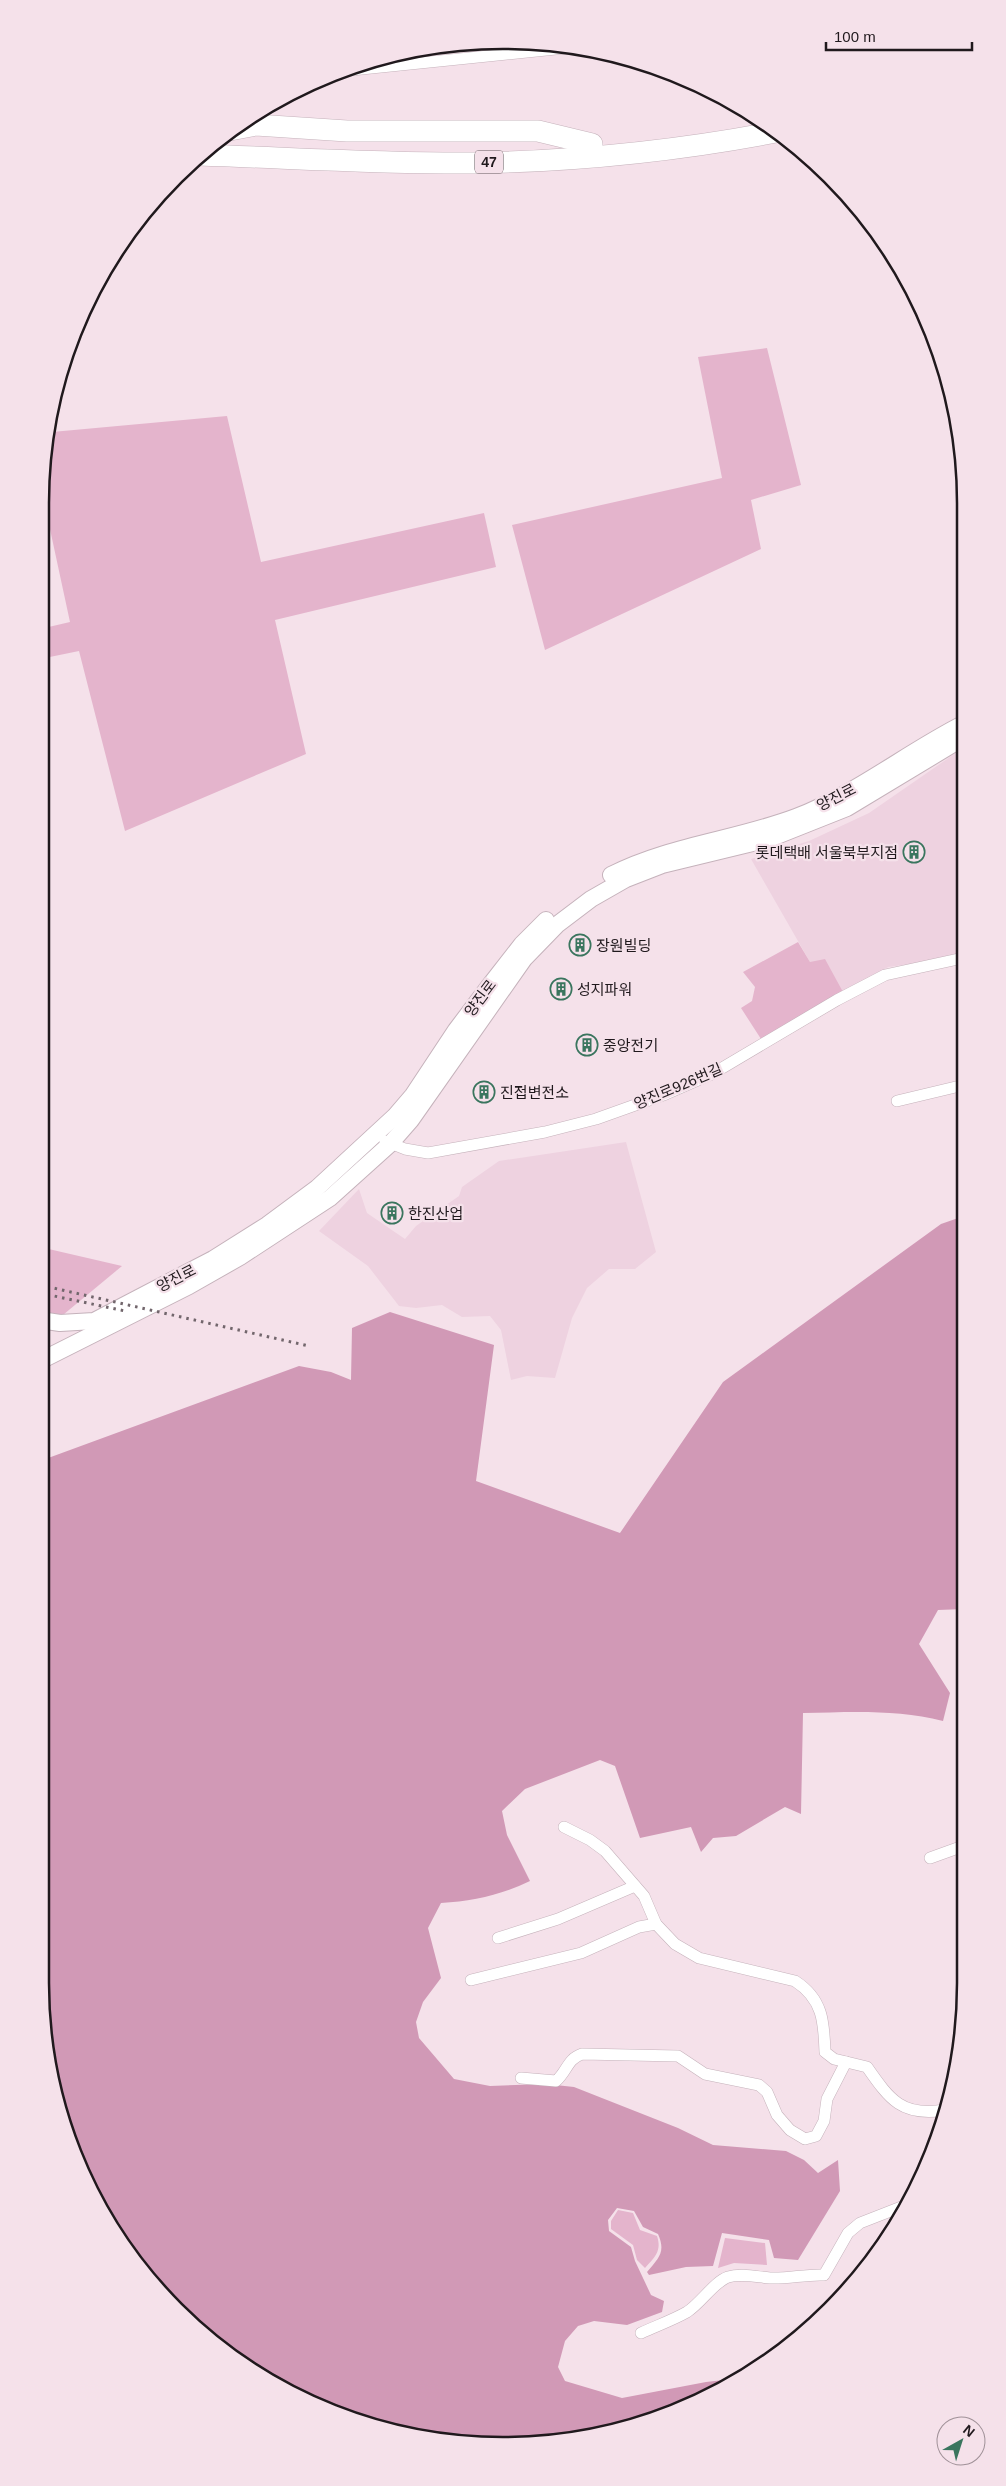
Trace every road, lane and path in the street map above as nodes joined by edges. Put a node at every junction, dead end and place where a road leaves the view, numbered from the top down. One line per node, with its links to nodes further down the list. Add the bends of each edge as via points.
1 (539, 51): 2 (street)
2 (373, 68)
3 (752, 123): 7 (highway, 47)
4 (249, 126): 7 (highway, via 347,131 538,131)
5 (767, 134): 8 (highway, 47, via 637,153 478,163)
6 (226, 143): 7 (highway, 47, via 450,150)
7 (592, 144)
8 (210, 155)
9 (957, 728): 14 (main road, 양진로, via 848,792 796,817 646,859 609,876 575,898 522,944 456,1030 414,1094)
10 (957, 742): 15 (main road, 양진로, via 847,808 769,839 662,865 591,899 558,924 524,959 411,1120)
11 (957, 959): 15 (street, 양진로926번길, via 885,975 712,1074 596,1119 428,1154)
12 (957, 1087): 13 (street)
13 (897, 1101)
14 (375, 1135): 15 (street, 양진로926번길); 16 (main road, 양진로, via 317,1188 213,1259 94,1321)
15 (390, 1144): 18 (main road, 양진로, via 330,1198 240,1257)
16 (49, 1321)
17 (49, 1329): 18 (main road)
18 (93, 1334): 19 (main road, 양진로)
19 (49, 1356)
20 (564, 1827): 23 (street, via 605,1852)
21 (957, 1849): 22 (street)
22 (930, 1858)
23 (635, 1886): 24 (street, via 644,1896); 25 (street, via 558,1919)
24 (656, 1924): 26 (street, via 639,1927 581,1953); 27 (street, via 675,1944 699,1958 795,1981 809,1990 824,2025 825,2052)
25 (498, 1938)
26 (472, 1980)
27 (846, 2062): 28 (street, via 827,2099 824,2121 816,2136 805,2139 790,2130 777,2115 767,2092 759,2085 705,2074 678,2056 582,2054 566,2065 563,2075 556,2081); 29 (street, via 867,2067 887,2095 899,2105 916,2112)
28 (521, 2078)
29 (939, 2110)
30 (896, 2210): 31 (street, via 860,2223 848,2233 824,2275 728,2277 686,2312)
31 (641, 2333)

